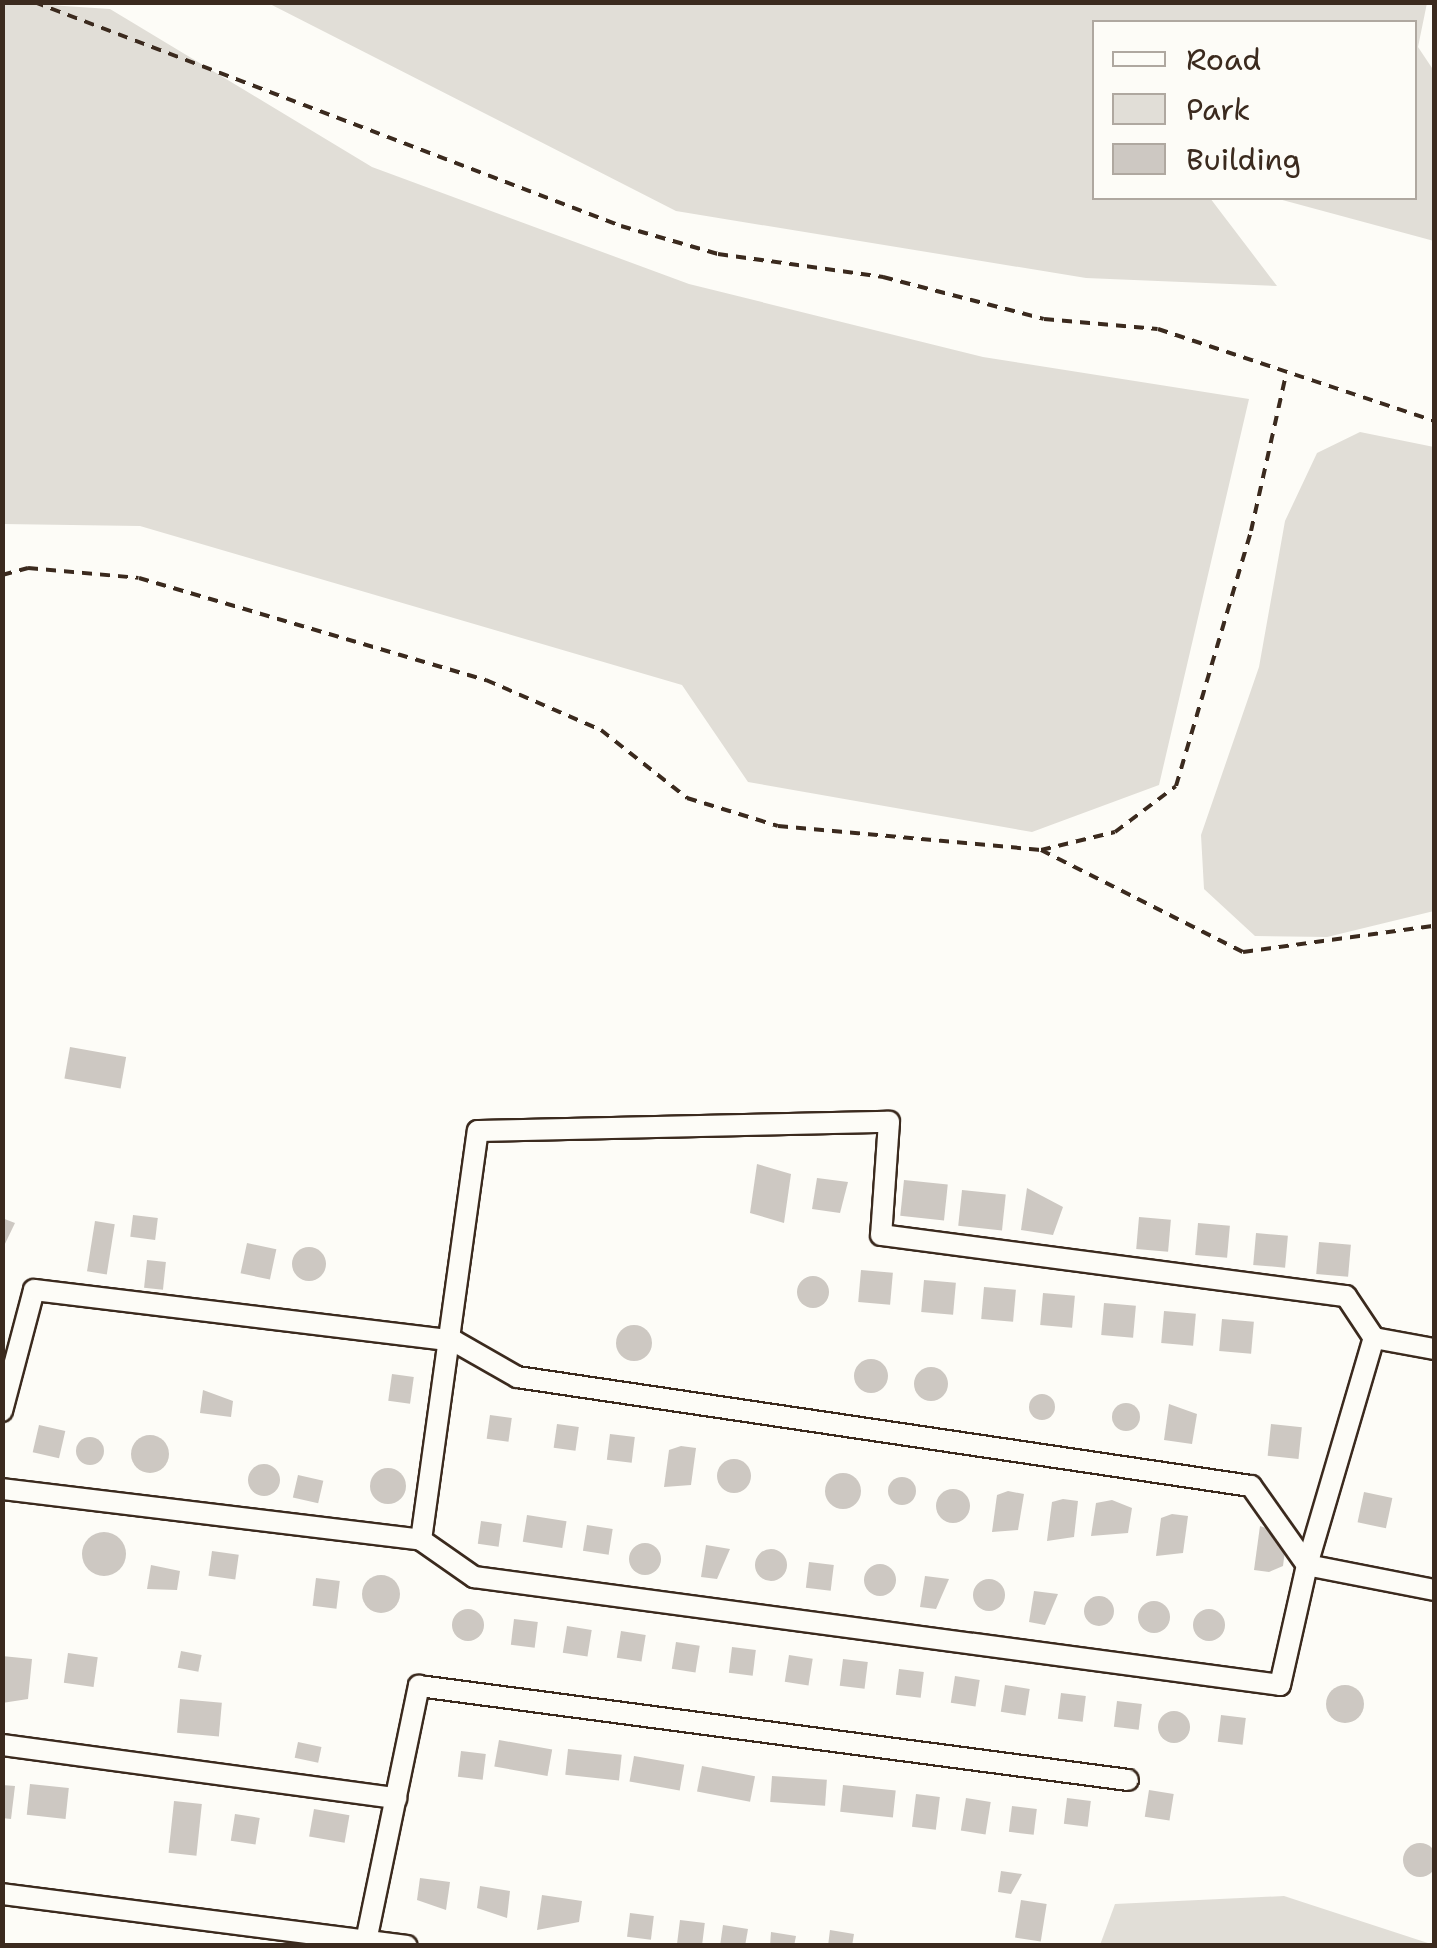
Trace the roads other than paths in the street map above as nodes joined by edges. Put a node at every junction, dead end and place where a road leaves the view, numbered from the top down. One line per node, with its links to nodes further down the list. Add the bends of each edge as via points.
1 (1374, 1338): 2 (street, via 1346,1296 881,1236 889,1122 478,1132); 3 (street); 8 (street)
2 (454, 1340): 4 (street, via 34,1290); 7 (street); 8 (street, via 517,1377 1251,1486)
3 (1434, 1349)
4 (8, 1354): 5 (street)
5 (2, 1411)
6 (2, 1489): 7 (street)
7 (421, 1540): 8 (street, via 474,1576 1280,1685)
8 (1306, 1566): 9 (street)
9 (1434, 1590)
10 (2, 1745): 12 (street)
11 (1128, 1780): 12 (street, via 418,1686)
12 (396, 1798): 14 (street)
13 (2, 1894): 14 (street)
14 (366, 1943): 15 (street)
15 (407, 1946)

